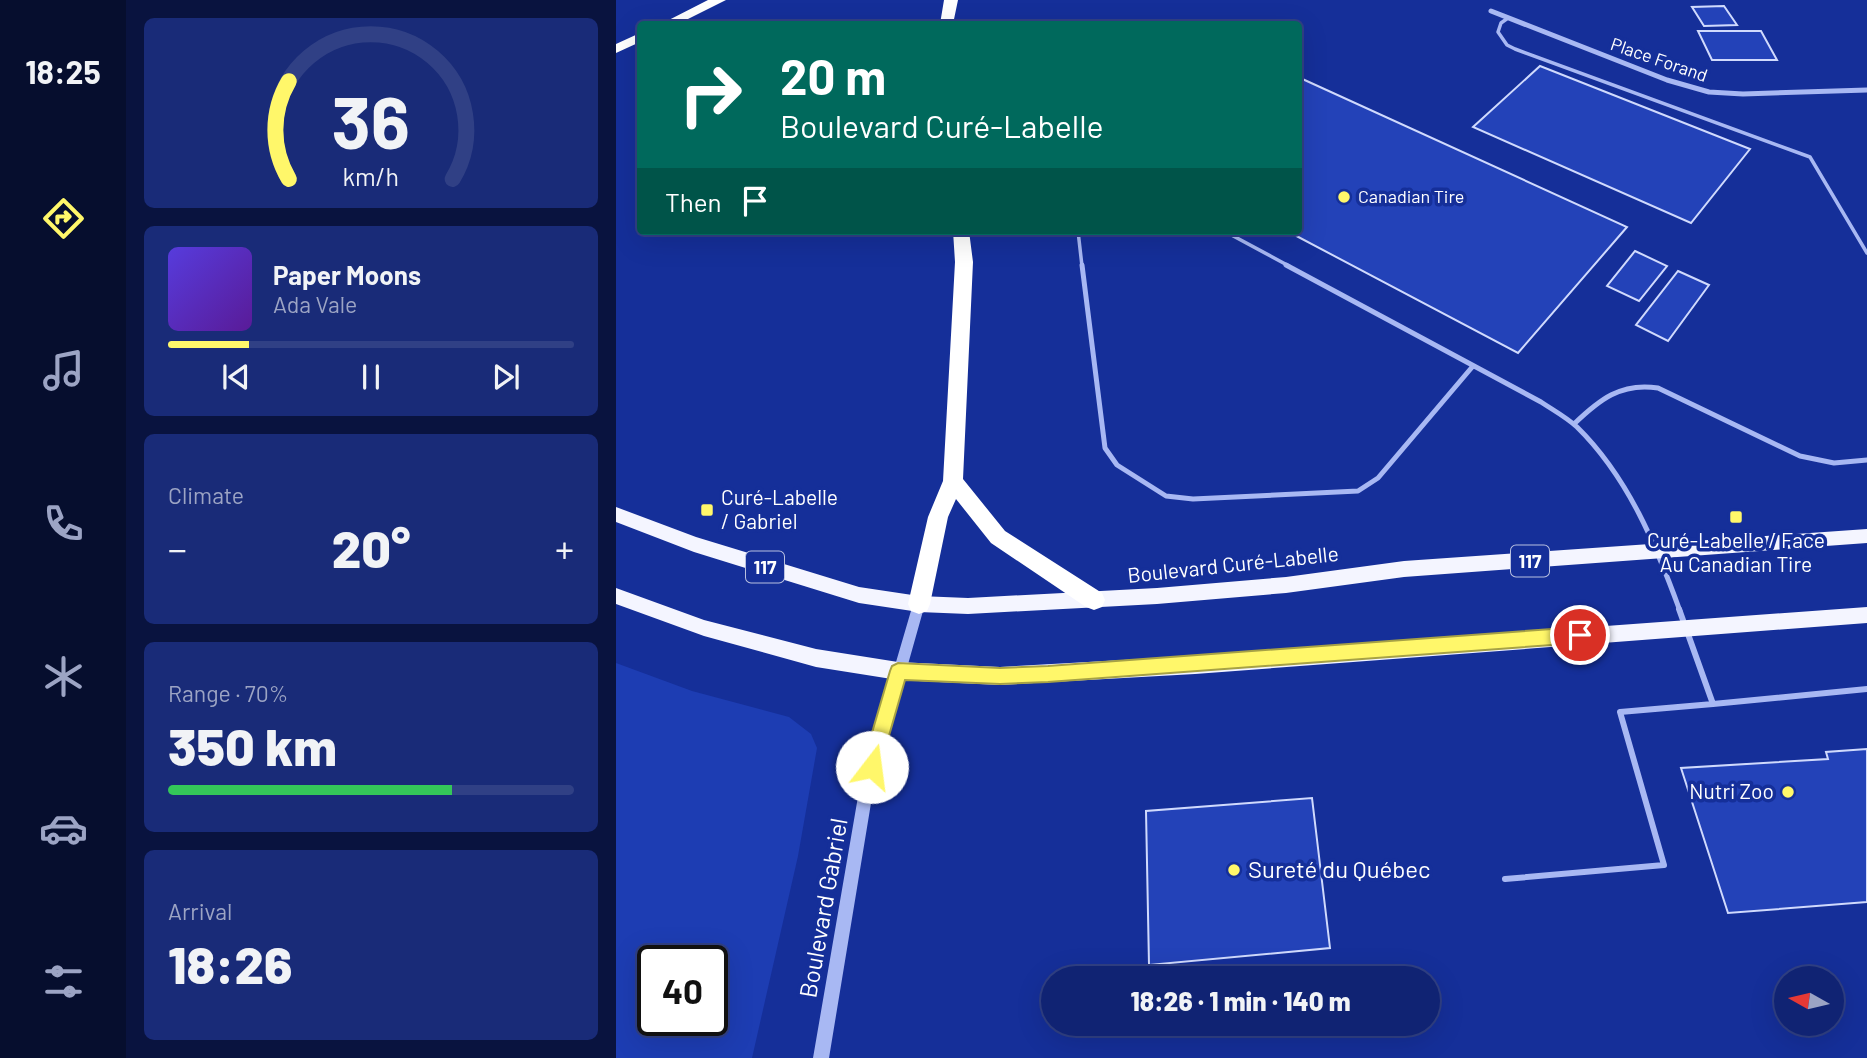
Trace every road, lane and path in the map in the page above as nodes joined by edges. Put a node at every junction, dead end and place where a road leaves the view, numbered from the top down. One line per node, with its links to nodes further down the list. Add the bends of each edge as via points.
1 (719, 0): 5 (highway)
2 (951, 0): 6 (highway)
3 (1491, 12): 4 (street, Place Forand)
4 (1508, 18): 9 (street, Place Forand, via 1709,92); 13 (lane, via 1499,33 1515,49 1810,157)
5 (674, 21)
6 (948, 21)
7 (637, 38): 8 (highway)
8 (616, 49)
9 (1867, 90)
10 (961, 235): 17 (highway, via 964,262)
11 (1078, 235): 14 (lane, via 1105,448 1117,465 1166,496 1193,499 1358,491 1378,478)
12 (1231, 235): 14 (lane)
13 (1867, 253)
14 (1473, 366): 15 (lane)
15 (1574, 424): 16 (lane, via 1612,393 1644,385 1800,456 1834,463); 20 (lane, via 1627,488)
16 (1867, 460)
17 (953, 481): 22 (highway, via 998,537); 23 (highway, via 938,517)
18 (616, 514): 23 (main road, Boulevard Curé-Labelle / 117, via 816,583)
19 (1867, 536): 20 (main road, Boulevard Curé-Labelle / 117)
20 (1655, 551): 22 (main road, Boulevard Curé-Labelle / 117, via 1404,569 1286,585); 25 (lane)
21 (616, 596): 26 (main road, via 770,647)
22 (1094, 600): 23 (main road, Boulevard Curé-Labelle / 117)
23 (919, 604): 26 (street, Boulevard Gabriel)
24 (1867, 615): 25 (main road)
25 (1686, 628): 26 (main road, via 1048,674); 28 (lane)
26 (898, 671): 30 (street, Boulevard Gabriel, via 867,785)
27 (1867, 689): 28 (lane)
28 (1713, 704): 29 (lane, via 1620,712 1664,865)
29 (1505, 879)
30 (821, 1058)

